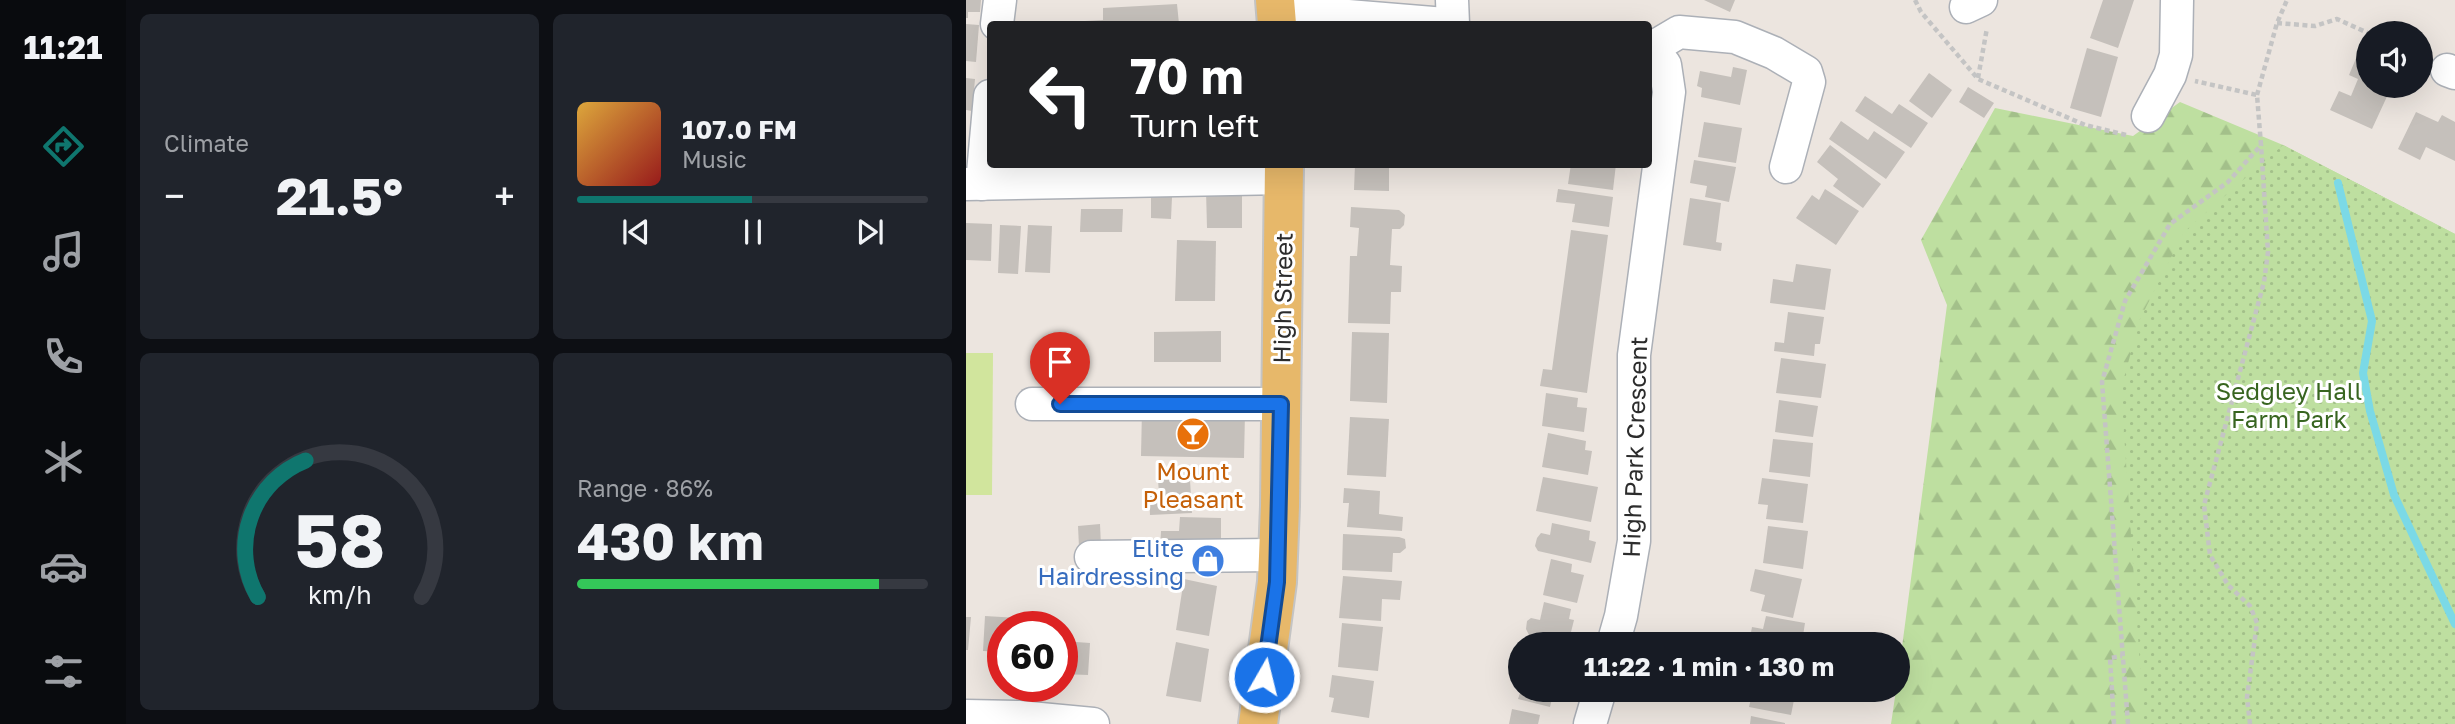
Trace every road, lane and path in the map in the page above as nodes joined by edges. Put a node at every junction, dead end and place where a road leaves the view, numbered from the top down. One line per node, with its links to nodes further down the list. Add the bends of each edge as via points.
1 (1000, 0): 8 (street)
2 (1452, 0): 10 (street)
3 (1915, 0): 16 (path)
4 (2176, 0): 15 (street, via 2176,55)
5 (2287, 0): 11 (path)
6 (1276, 11): 9 (street)
7 (1978, 11): 16 (path)
8 (998, 21)
9 (1406, 21)
10 (1453, 21)
11 (2277, 23): 12 (path, via 2315,26 2337,19); 17 (path)
12 (2356, 28)
13 (1652, 47): 21 (street, via 1679,32 1735,37 1774,52 1806,72 1809,82)
14 (1652, 50): 29 (street, High Park Crescent, via 1665,65 1669,92 1634,355 1634,541)
15 (2170, 75): 17 (path); 19 (street)
16 (1978, 79): 19 (path, via 2085,125 2133,136)
17 (2257, 95): 20 (path)
18 (987, 112): 24 (street)
19 (2148, 116)
20 (2260, 145): 30 (path, via 2228,182 2170,223 2125,301 2102,382); 38 (path, via 2268,252 2264,282 2204,505 2210,555 2228,585 2250,606 2257,624 2247,697)
21 (1786, 167)
22 (1284, 171): 23 (street); 26 (main road, High Street)
23 (1073, 173): 24 (street)
24 (974, 184)
25 (1032, 404): 26 (street)
26 (1281, 404): 27 (main road, High Street)
27 (1278, 555): 28 (street); 34 (main road, High Street)
28 (1091, 557)
29 (1616, 632)
30 (2122, 656): 36 (path, via 2110,658); 37 (path)
31 (1596, 702): 35 (street)
32 (966, 716): 33 (street)
33 (1093, 724)
34 (1258, 724)
35 (1590, 724)
36 (2114, 724)
37 (2128, 724)
38 (2250, 724)

